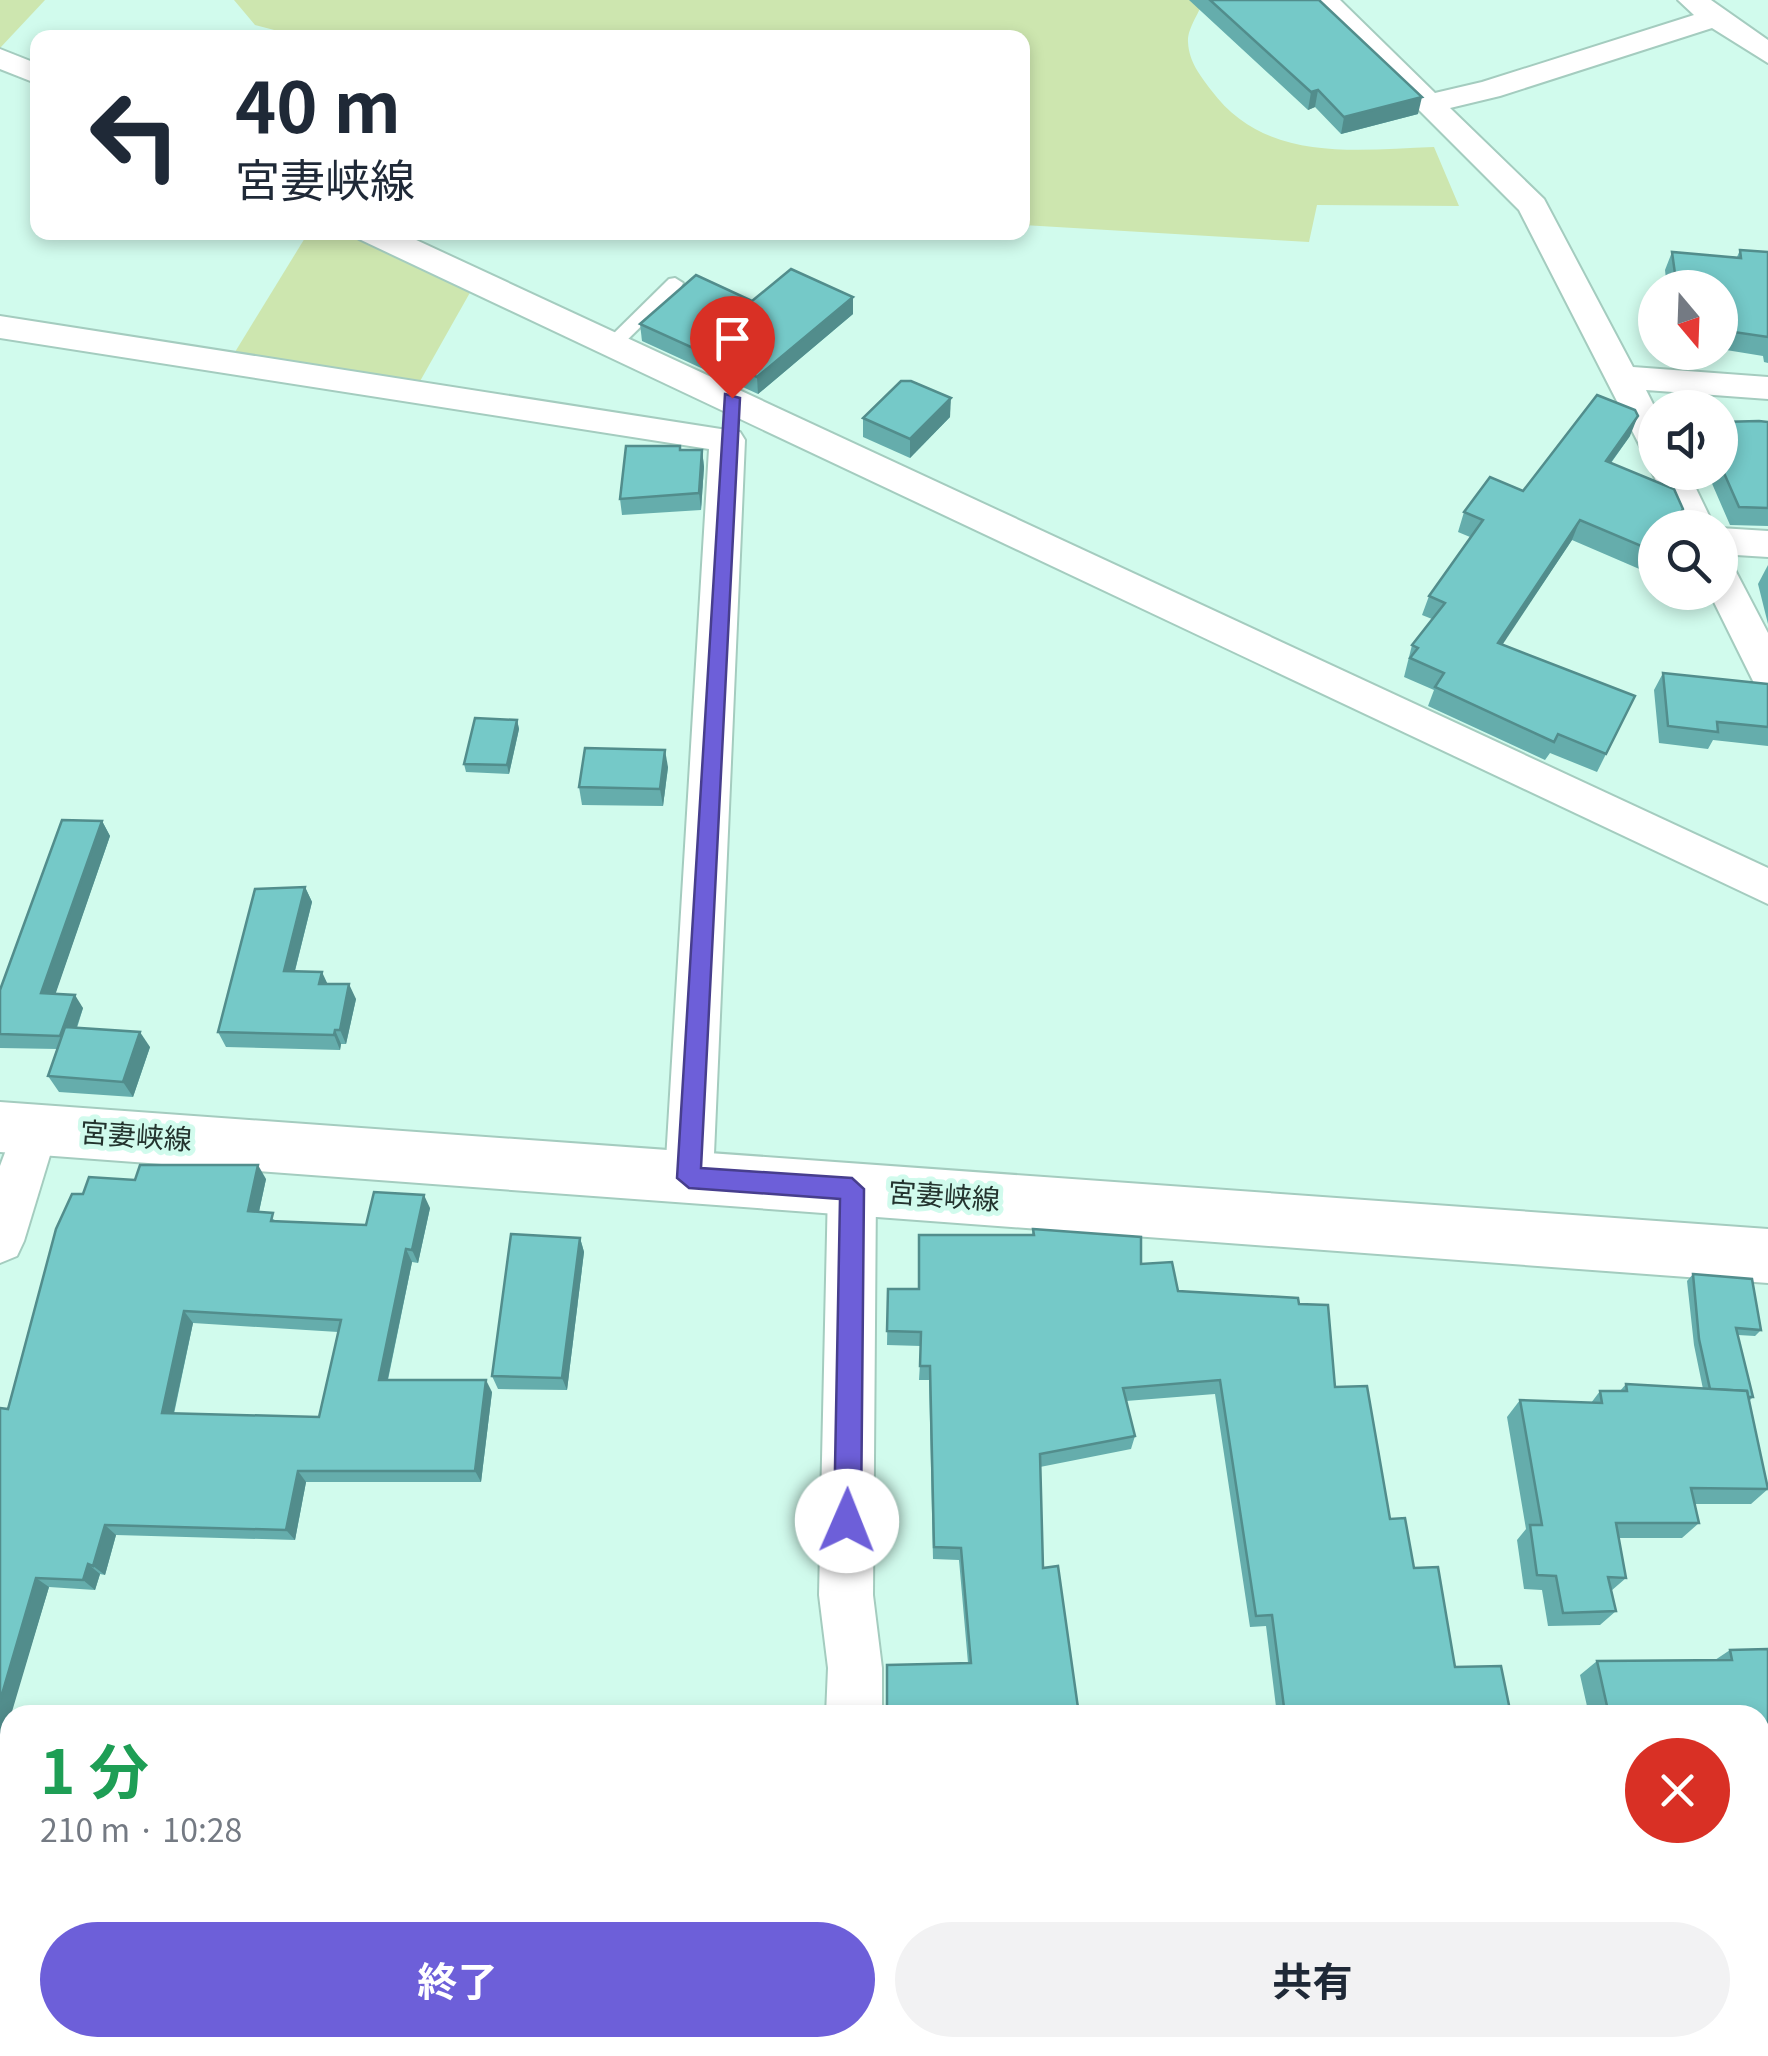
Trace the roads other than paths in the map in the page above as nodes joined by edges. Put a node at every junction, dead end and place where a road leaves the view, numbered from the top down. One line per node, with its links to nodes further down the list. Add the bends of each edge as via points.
1 (1323, 0): 6 (street)
2 (1704, 8): 3 (street); 6 (street, via 1489,90)
3 (1768, 54)
4 (0, 58): 5 (street)
5 (30, 71)
6 (1429, 103): 11 (street, via 1533,206)
7 (388, 240): 10 (street)
8 (675, 283): 10 (lane)
9 (0, 327): 15 (street)
10 (614, 344): 13 (street)
11 (1622, 377): 12 (street); 14 (street)
12 (1768, 388)
13 (732, 398): 15 (street); 20 (street)
14 (1638, 409)
15 (728, 440): 22 (street)
16 (1738, 543): 17 (street)
17 (1768, 544)
18 (1737, 610): 19 (street)
19 (1768, 673)
20 (1768, 888)
21 (18, 1128): 22 (main road, 宮妻峡線); 24 (street)
22 (689, 1178): 23 (main road, 宮妻峡線)
23 (852, 1189): 25 (main road, 宮妻峡線); 26 (street, via 846,1595)
24 (0, 1241)
25 (1768, 1256)
26 (854, 1705)

